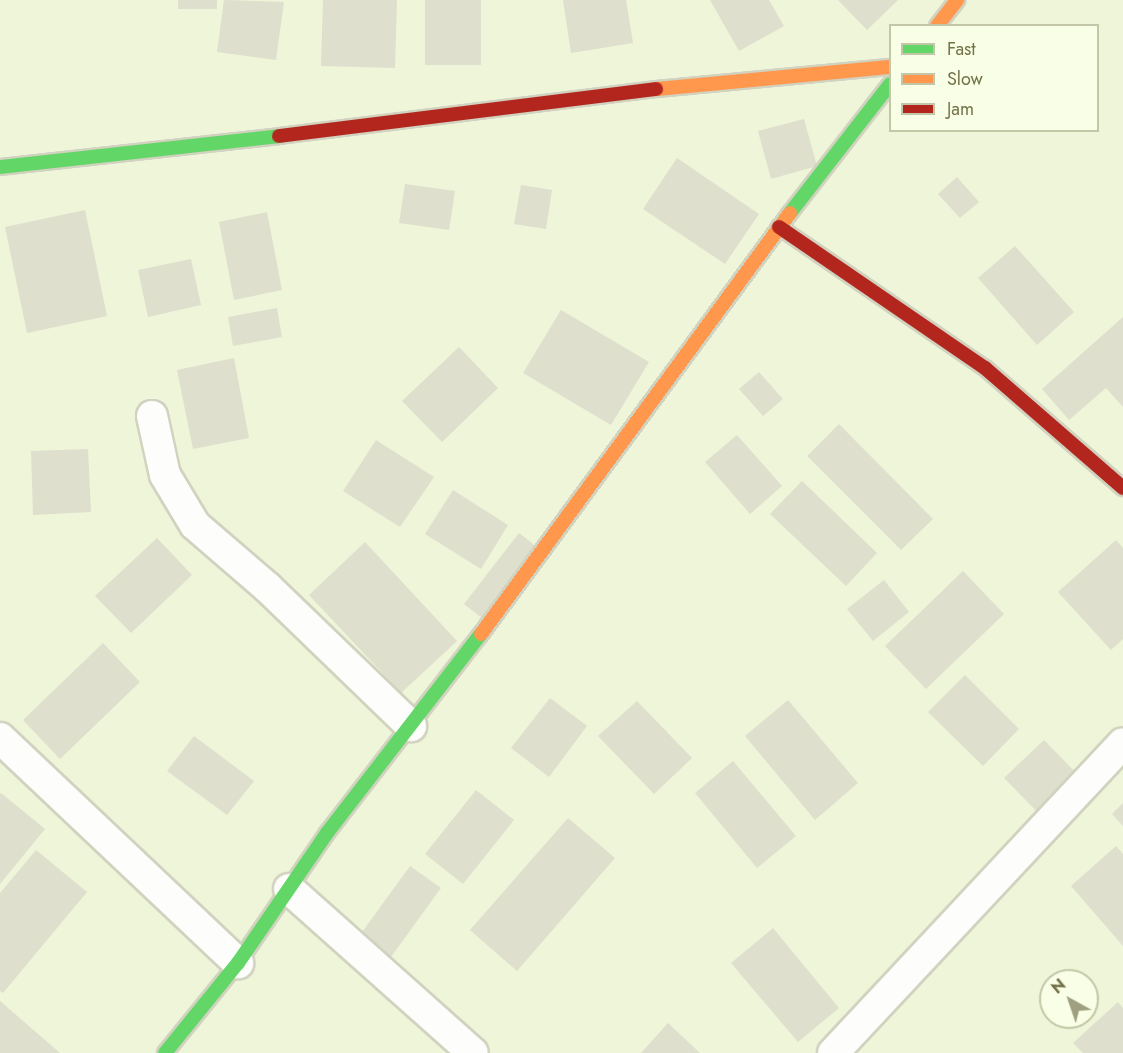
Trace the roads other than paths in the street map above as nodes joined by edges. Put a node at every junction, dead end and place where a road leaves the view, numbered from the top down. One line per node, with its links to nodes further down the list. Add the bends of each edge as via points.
1 (957, 0): 2 (street)
2 (939, 24)
3 (889, 67): 5 (street, via 628,92 410,122)
4 (889, 87): 6 (street)
5 (0, 167)
6 (779, 227): 8 (street, via 986,368); 9 (street, via 623,446)
7 (152, 416): 9 (street, via 165,475 195,525 268,588)
8 (1123, 488)
9 (411, 726): 12 (street)
10 (0, 738): 13 (street)
11 (1123, 743): 16 (street)
12 (289, 888): 13 (street); 15 (street)
13 (238, 963): 14 (street)
14 (165, 1053)
15 (473, 1053)
16 (833, 1053)

